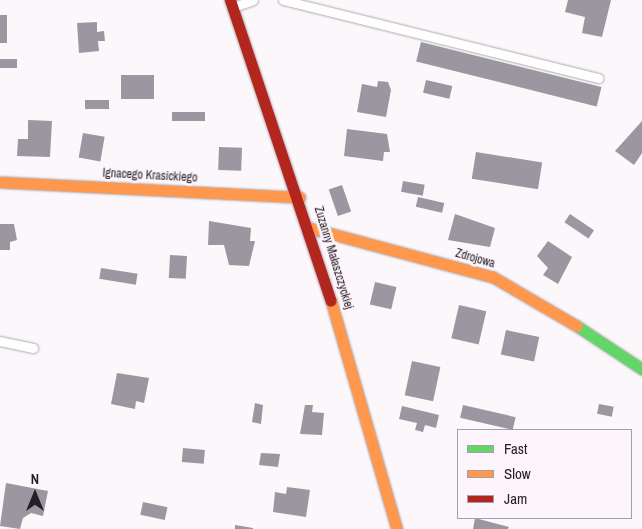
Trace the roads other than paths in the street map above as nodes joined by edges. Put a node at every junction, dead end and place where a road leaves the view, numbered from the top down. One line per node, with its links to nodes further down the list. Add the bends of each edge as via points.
1 (253, 0): 3 (lane)
2 (283, 0): 4 (lane)
3 (232, 4): 6 (street, Zuzanny Małaszczyckiej)
4 (598, 78)
5 (0, 182): 6 (street, Ignacego Krasickiego)
6 (300, 197): 7 (street, Zuzanny Małaszczyckiej)
7 (310, 228): 10 (street, Zdrojowa, via 493,277 549,306); 11 (street, Zuzanny Małaszczyckiej)
8 (0, 342): 9 (lane)
9 (33, 348)
10 (642, 369)
11 (397, 529)

